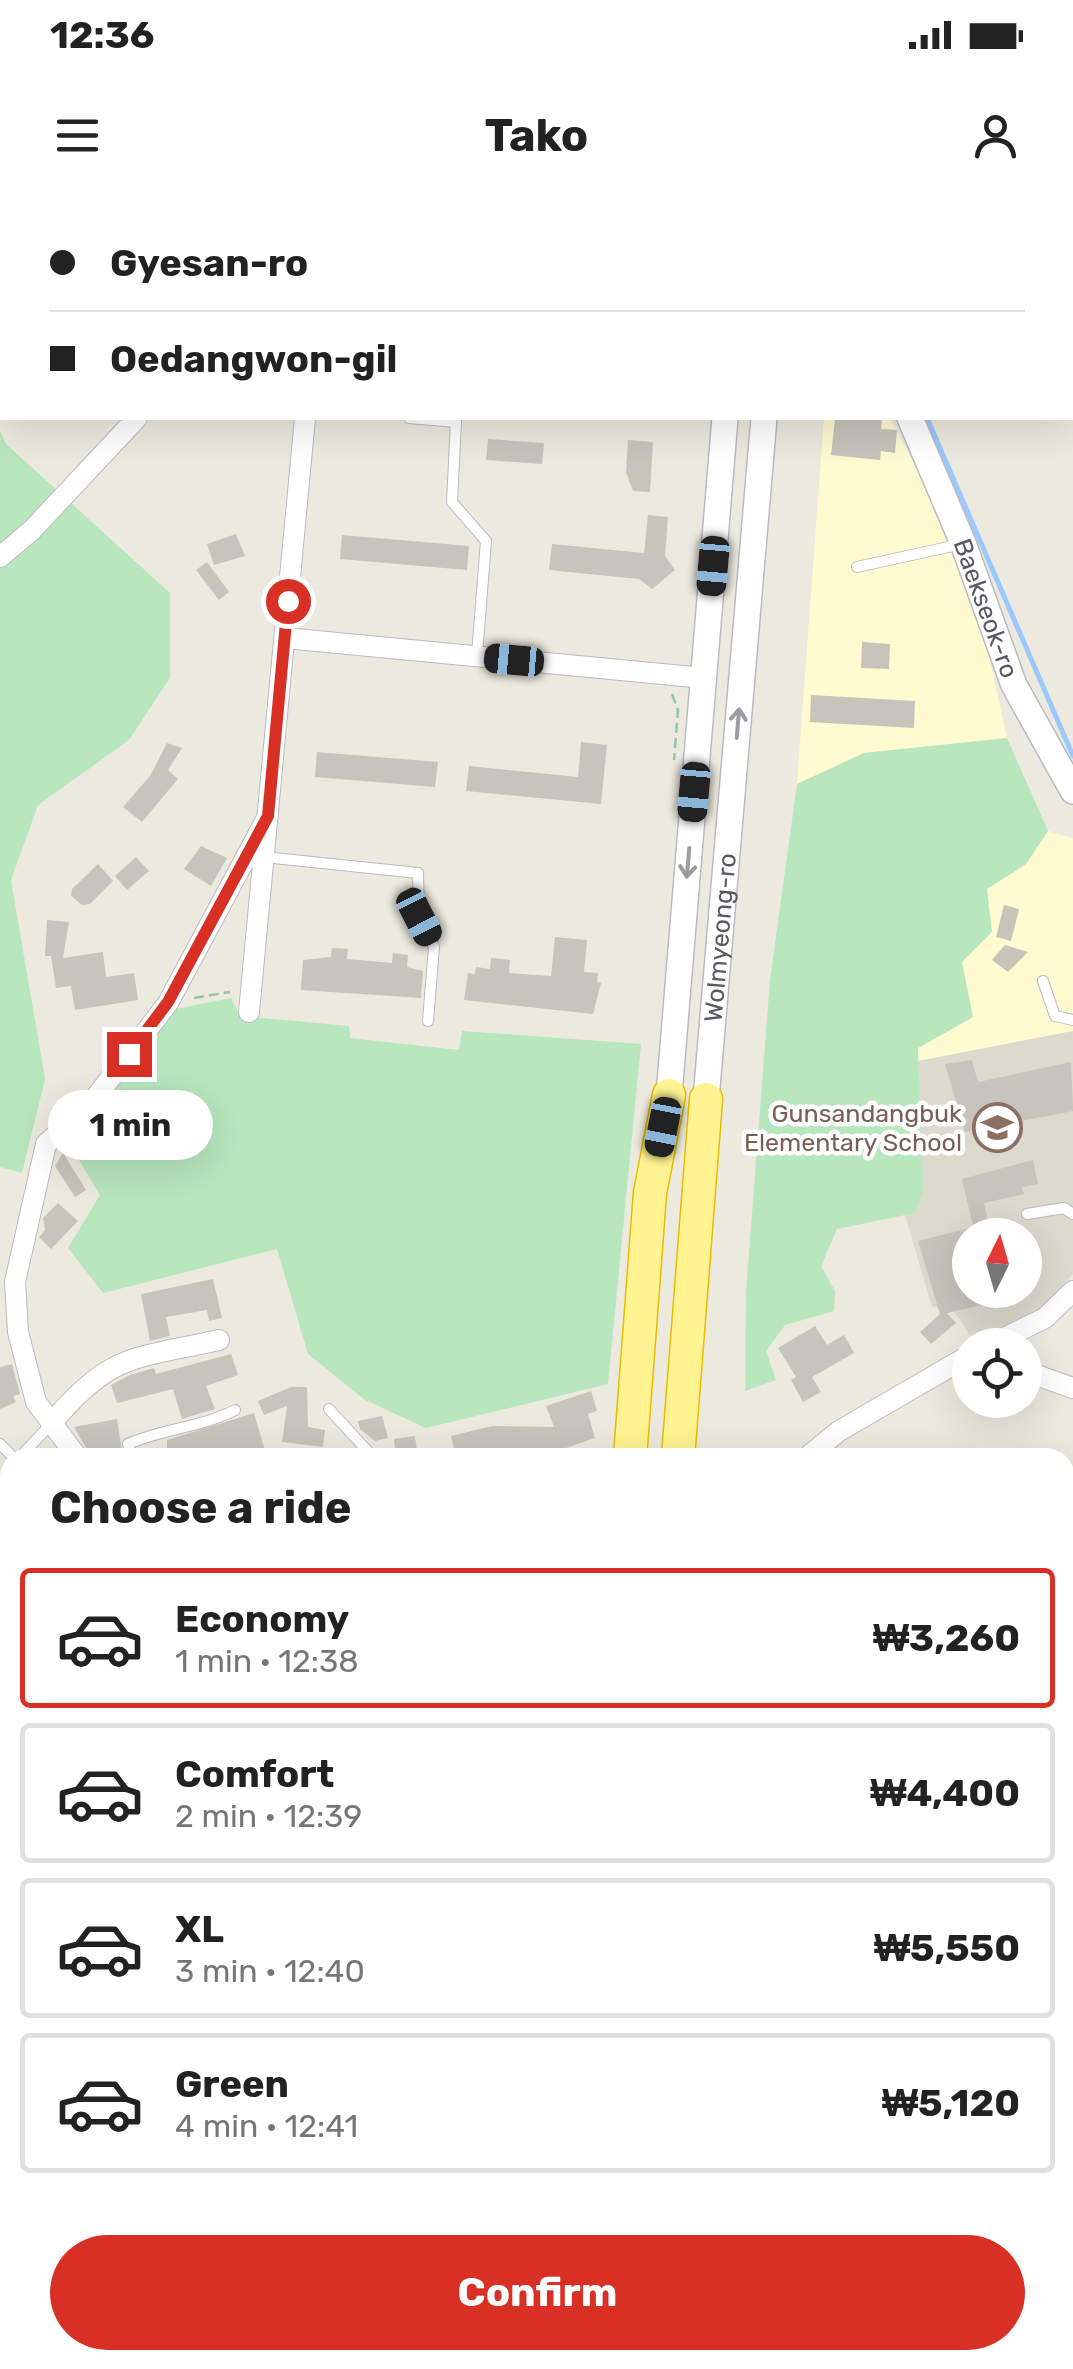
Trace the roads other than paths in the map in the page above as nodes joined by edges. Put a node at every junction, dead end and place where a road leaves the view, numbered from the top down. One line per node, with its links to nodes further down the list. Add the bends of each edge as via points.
1 (134, 420): 8 (street)
2 (306, 420): 10 (street)
3 (432, 420): 11 (lane, via 456,422 452,502 486,541)
4 (725, 420): 12 (street, Wolmyeong-ro)
5 (764, 420): 21 (street, Wolmyeong-ro, one-way to 5)
6 (911, 420): 7 (street, Baekseok-ro)
7 (963, 543): 9 (lane); 13 (street, Baekseok-ro, via 1014,686)
8 (0, 557)
9 (857, 566)
10 (284, 638): 11 (street); 14 (street)
11 (477, 656): 12 (street)
12 (704, 678): 20 (street, Wolmyeong-ro, one-way to 20)
13 (1073, 791)
14 (268, 816): 15 (street); 32 (street, via 168,1002 89,1106 46,1144 15,1282 18,1332 36,1402)
15 (264, 857): 17 (street); 19 (lane, via 418,873 419,917 434,947)
16 (1044, 981): 18 (lane, via 1055,1016)
17 (249, 1012)
18 (1073, 1020)
19 (428, 1021)
20 (669, 1094): 37 (highway, via 650,1192); 38 (highway)
21 (706, 1099): 39 (highway); 40 (highway, via 715,1198)
22 (1028, 1214): 23 (lane, via 1064,1208)
23 (1073, 1214)
24 (1073, 1290): 25 (street)
25 (1024, 1328)
26 (219, 1340): 32 (street, via 114,1363 83,1386)
27 (952, 1365): 41 (street)
28 (1042, 1377): 29 (street)
29 (1073, 1388)
30 (329, 1408): 36 (lane)
31 (234, 1410): 35 (lane, via 205,1425 163,1428)
32 (51, 1424): 33 (lane); 34 (street)
33 (27, 1448)
34 (70, 1448)
35 (129, 1448)
36 (365, 1448)
37 (631, 1448)
38 (648, 1448)
39 (679, 1448)
40 (701, 1448)
41 (818, 1448)

